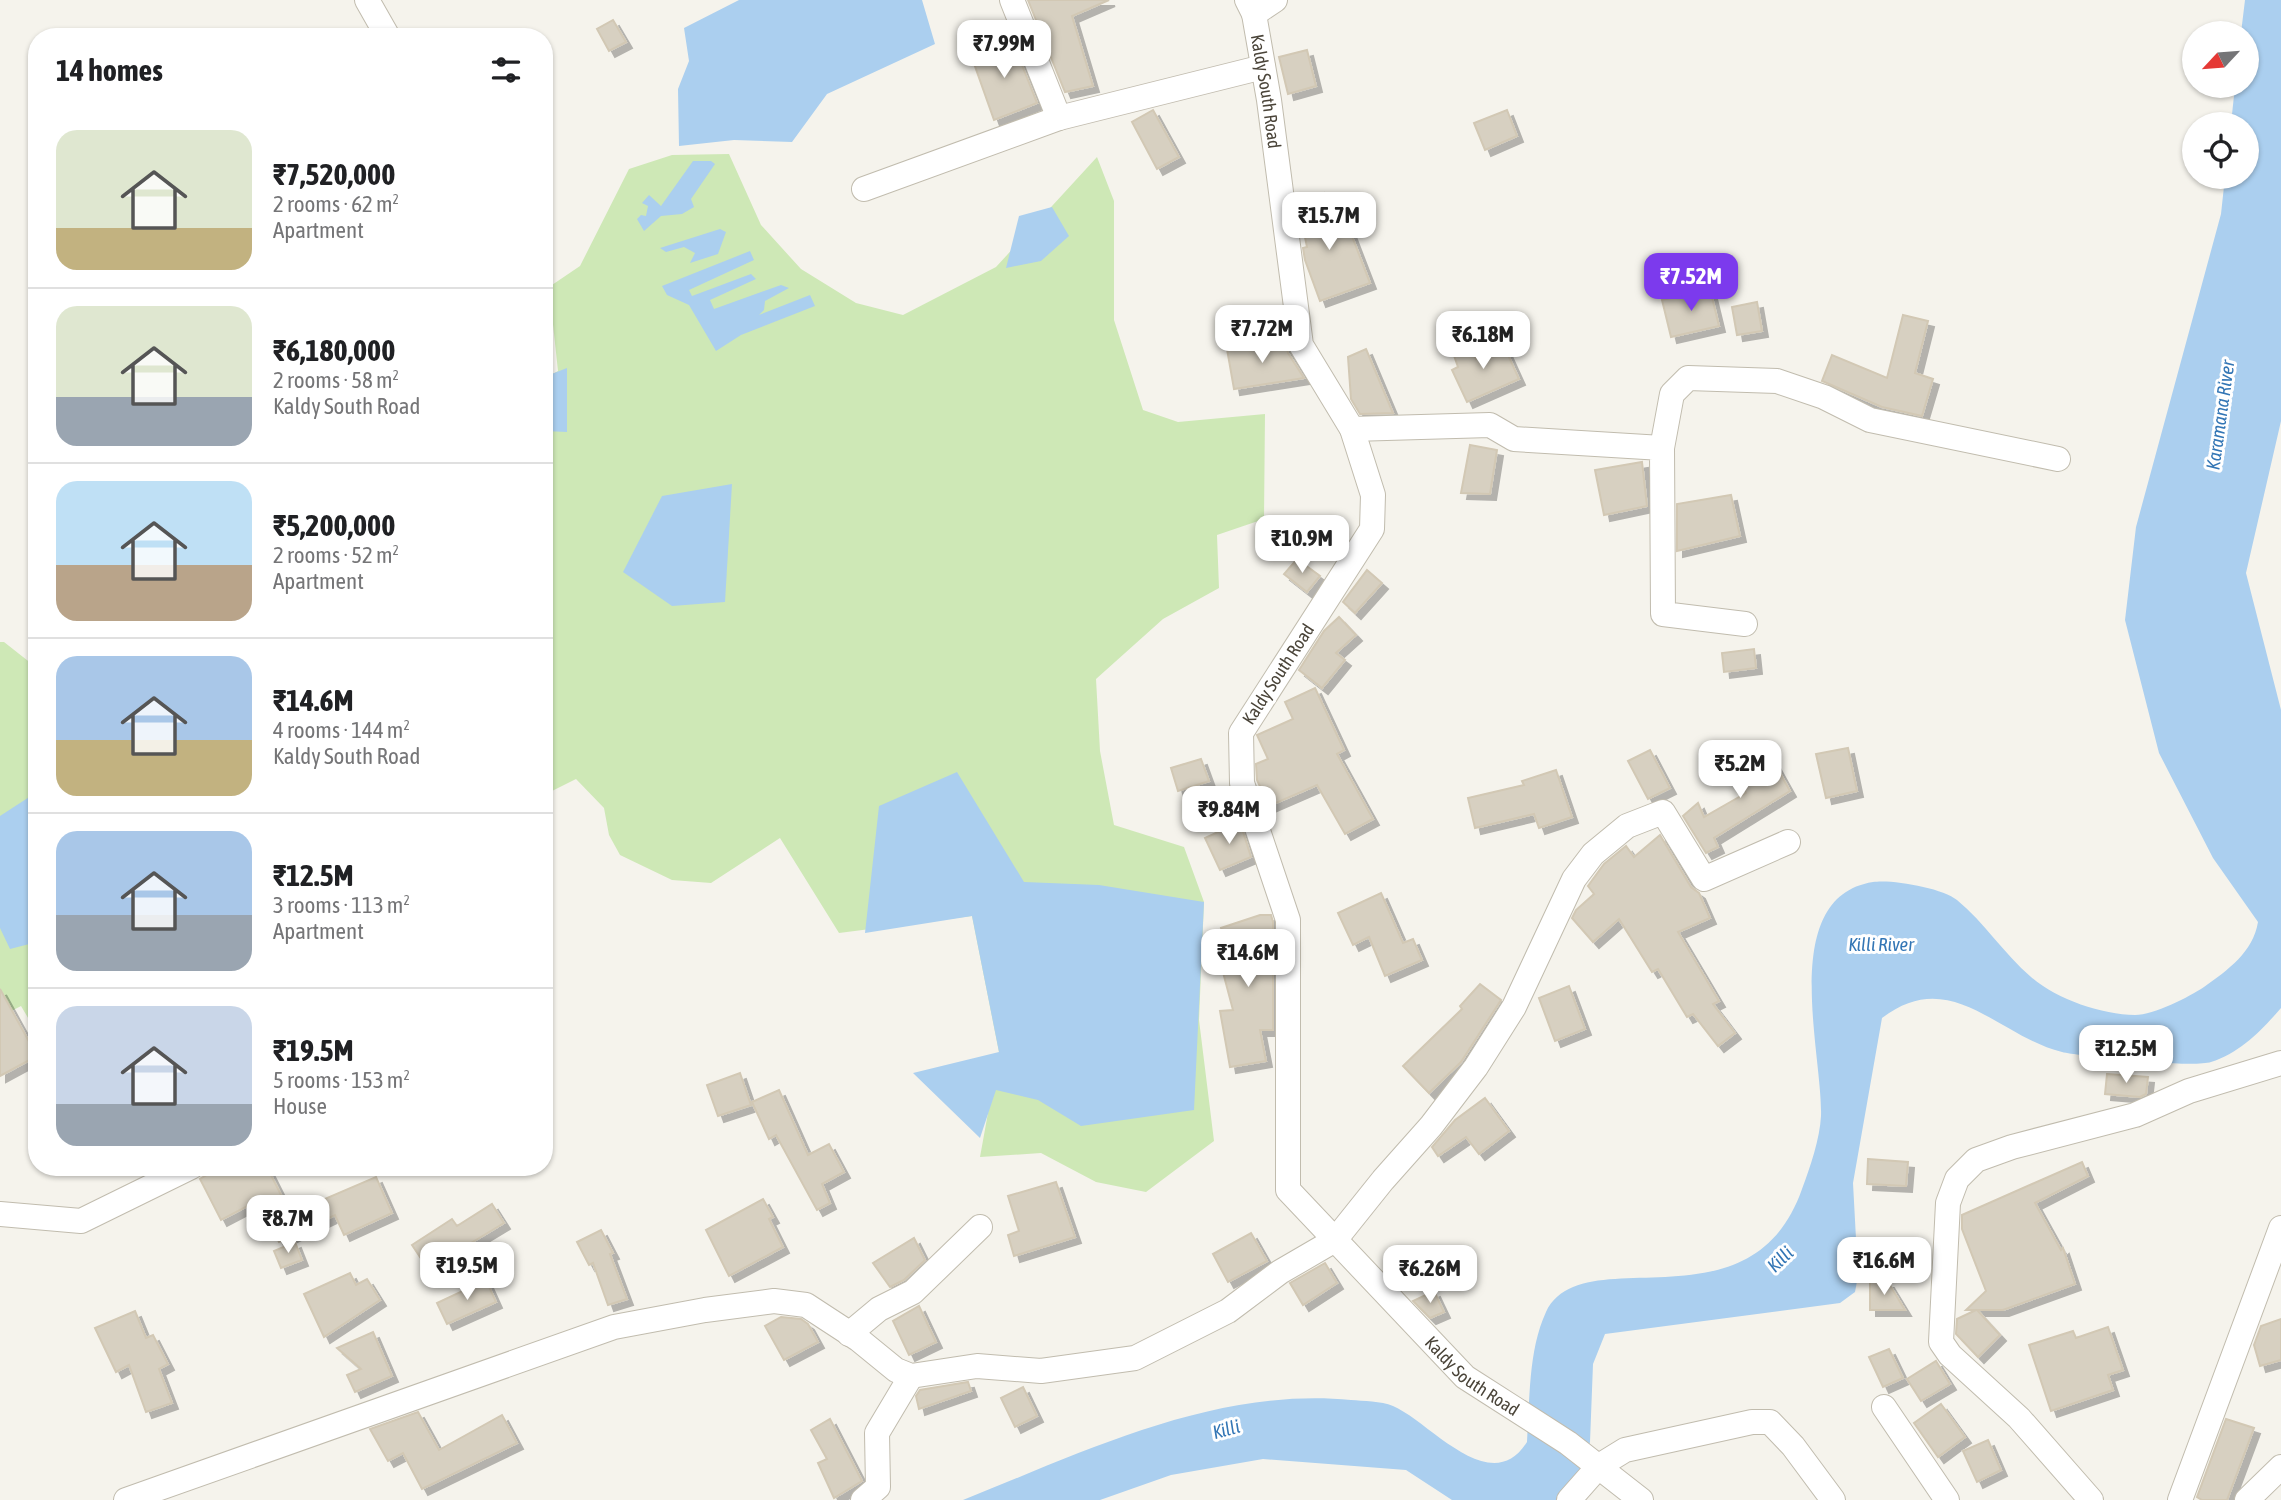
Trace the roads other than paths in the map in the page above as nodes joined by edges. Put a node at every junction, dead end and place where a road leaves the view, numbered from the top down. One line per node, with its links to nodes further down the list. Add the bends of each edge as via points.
1 (367, 0): 5 (street)
2 (1012, 0): 7 (street)
3 (1275, 0): 4 (street)
4 (1250, 7): 6 (street, Kaldy South Road)
5 (383, 28)
6 (1263, 67): 7 (street); 9 (street, Kaldy South Road, via 1301,345)
7 (1059, 118): 8 (street)
8 (864, 189)
9 (1352, 429): 10 (street, via 1490,425 1514,439); 19 (street, Kaldy South Road, via 1373,495 1372,529 1241,733 1239,757 1242,783 1288,920 1287,1190)
10 (1662, 448): 11 (street, via 1672,394 1688,378 1734,378 1777,381 1870,420); 12 (street, via 1663,614)
11 (2058, 459)
12 (1745, 624)
13 (1788, 842): 19 (street, via 1704,879 1663,813 1627,827 1593,854 1574,879 1514,1007 1476,1067)
14 (2281, 1063): 31 (street, via 2189,1091 2135,1115 2012,1147 1976,1160 1957,1179 1948,1203 1941,1342 2019,1418)
15 (173, 1176): 16 (street, via 81,1221)
16 (0, 1214)
17 (980, 1227): 20 (street, via 913,1292 879,1309)
18 (2281, 1228): 32 (street)
19 (1335, 1240): 21 (street, via 1280,1272 1228,1311 1135,1358 1041,1370 977,1366); 23 (street, Kaldy South Road, via 1465,1377)
20 (849, 1334): 21 (street); 25 (street, via 806,1305 774,1301 614,1327)
21 (911, 1376): 26 (street, via 877,1433 878,1487)
22 (1884, 1407): 30 (street)
23 (1599, 1466): 27 (street); 28 (street, Kaldy South Road); 29 (street, via 1625,1450 1770,1422)
24 (2281, 1467): 33 (street)
25 (126, 1500)
26 (863, 1500)
27 (1569, 1500)
28 (1641, 1500)
29 (1833, 1500)
30 (1947, 1500)
31 (2091, 1500)
32 (2180, 1500)
33 (2247, 1500)

